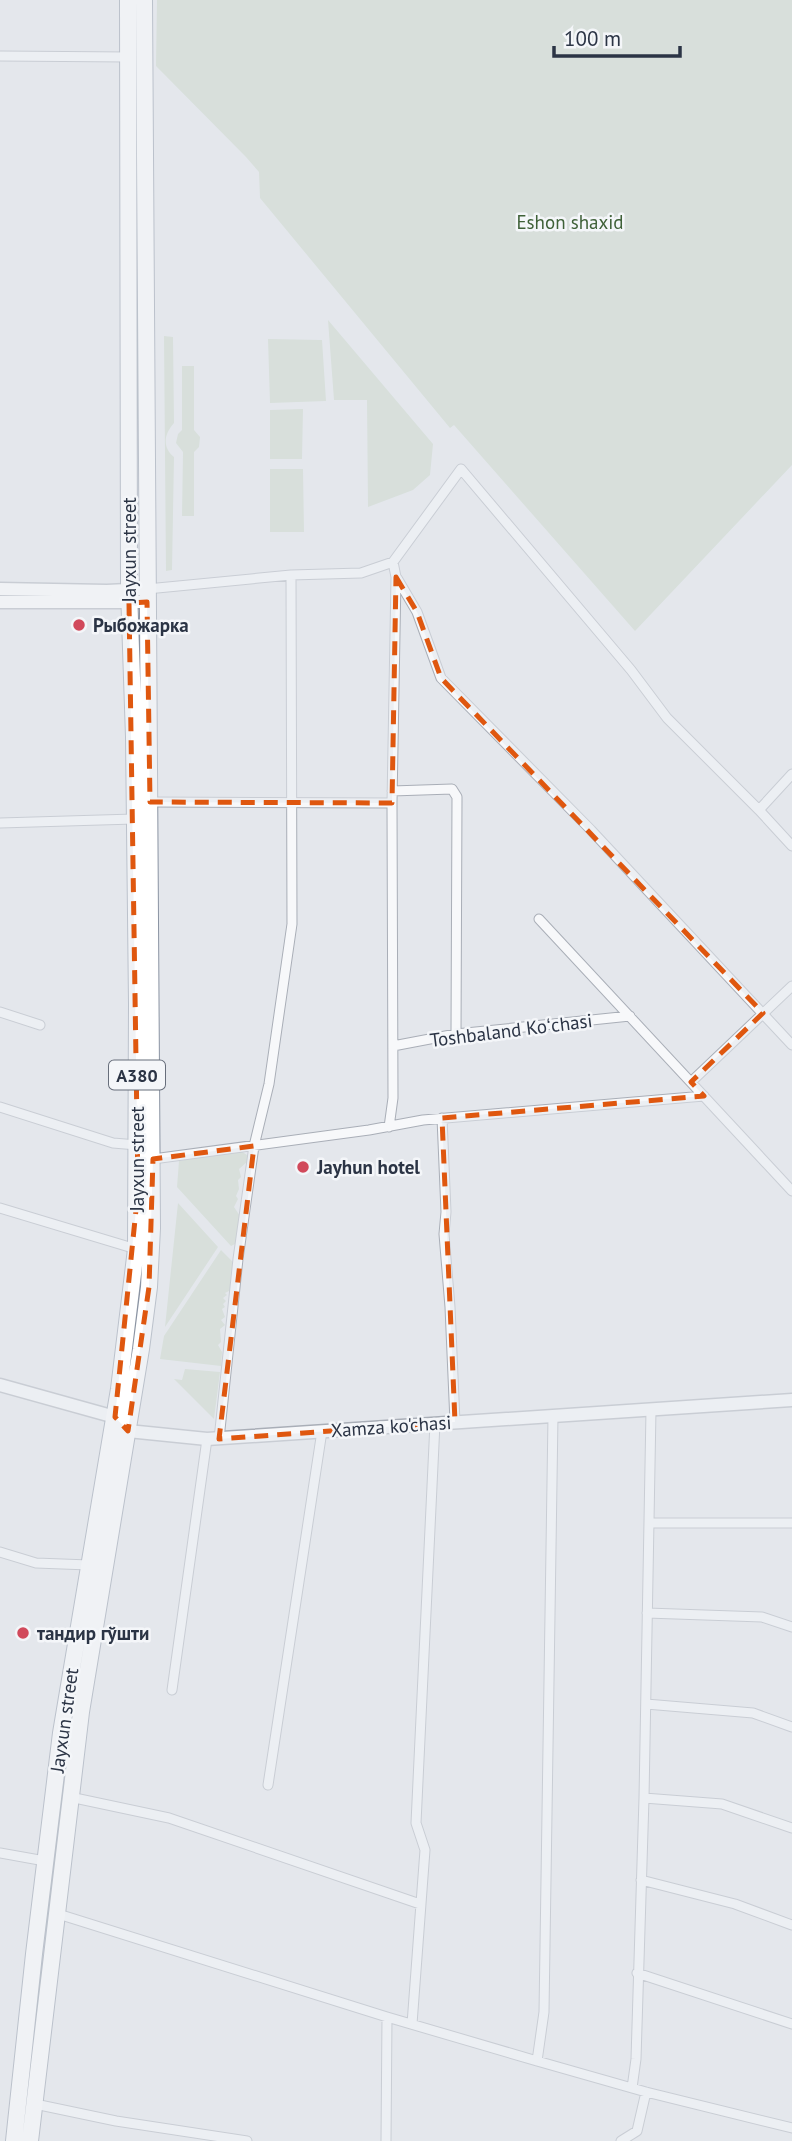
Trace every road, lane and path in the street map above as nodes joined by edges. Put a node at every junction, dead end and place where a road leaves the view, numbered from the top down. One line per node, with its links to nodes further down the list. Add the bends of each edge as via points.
1 (128, 0): 4 (highway, Jayxun street / A380)
2 (144, 0): 5 (highway, Jayxun street / A380)
3 (0, 57): 4 (street)
4 (128, 64): 5 (highway); 6 (highway, Jayxun street / A380)
5 (145, 70): 6 (highway, Jayxun street / A380)
6 (137, 191): 7 (highway, Jayxun street / A380)
7 (138, 438): 12 (highway, Jayxun street / A380); 13 (highway, Jayxun street / A380)
8 (393, 562): 9 (street, via 361,573); 10 (street); 20 (street, via 461,469 667,719)
9 (291, 575): 12 (street); 18 (street)
10 (396, 577): 16 (street); 27 (street, via 417,612 441,678)
11 (0, 590): 13 (main road)
12 (147, 595): 13 (main road); 17 (highway, Jayxun street / A380)
13 (129, 596): 14 (main road); 21 (highway, Jayxun street / A380)
14 (0, 602)
15 (792, 774): 20 (street)
16 (392, 791): 19 (street); 30 (street, via 443,788 452,789 457,797)
17 (150, 802): 18 (street); 40 (highway, Jayxun street / A380)
18 (292, 802): 19 (street); 39 (street, via 292,924 269,1084)
19 (391, 803): 32 (street)
20 (759, 810): 23 (street)
21 (134, 819): 22 (street); 38 (highway, Jayxun street / A380)
22 (0, 823)
23 (792, 846)
24 (539, 919): 28 (street)
25 (792, 986): 27 (street)
26 (0, 1012): 29 (street)
27 (763, 1013): 31 (street); 33 (street)
28 (630, 1016): 30 (street, Toshbaland Koʻchasi); 33 (street)
29 (40, 1025)
30 (456, 1034): 32 (street, Toshbaland Koʻchasi)
31 (792, 1045)
32 (393, 1046): 37 (street)
33 (691, 1082): 34 (street)
34 (704, 1096): 36 (street); 41 (street)
35 (0, 1107): 38 (street, via 113,1143)
36 (442, 1118): 37 (street); 49 (street)
37 (389, 1127): 39 (street)
38 (137, 1145): 43 (highway, Jayxun street / A380)
39 (254, 1146): 40 (street); 53 (street)
40 (153, 1159): 51 (highway, Jayxun street / A380, via 149,1287)
41 (792, 1191)
42 (0, 1208): 43 (street)
43 (136, 1249): 48 (highway, Jayxun street / A380)
44 (0, 1385): 48 (street)
45 (792, 1400): 46 (street, Xamza ko'chasi)
46 (651, 1410): 47 (street, Xamza ko'chasi); 54 (street)
47 (553, 1416): 49 (street, Xamza ko'chasi); 78 (street, via 544,2012)
48 (115, 1417): 51 (street); 57 (highway, Jayxun street / A380)
49 (455, 1422): 50 (street, Xamza ko'chasi)
50 (435, 1423): 52 (street, Xamza ko'chasi); 70 (street, via 416,1823 425,1850)
51 (128, 1431): 53 (street, Xamza ko'chasi); 64 (highway, Jayxun street / A380)
52 (322, 1431): 53 (street, Xamza ko'chasi); 63 (street)
53 (213, 1439): 60 (street)
54 (649, 1523): 55 (street); 58 (street)
55 (792, 1523)
56 (0, 1552): 57 (street, via 36,1563)
57 (89, 1565): 68 (highway, Jayxun street / A380)
58 (647, 1613): 59 (street, via 762,1617); 61 (street)
59 (792, 1627)
60 (172, 1690)
61 (646, 1704): 62 (street, via 752,1713); 65 (street)
62 (792, 1727)
63 (268, 1785)
64 (70, 1797): 70 (street, via 169,1818); 72 (highway, Jayxun street / A380)
65 (644, 1798): 66 (street, via 722,1804); 69 (street)
66 (792, 1828)
67 (0, 1853): 68 (street)
68 (45, 1861): 71 (highway, Jayxun street / A380)
69 (641, 1880): 73 (street, via 735,1904); 74 (street)
70 (420, 1904): 76 (street)
71 (39, 1911): 72 (street); 83 (highway, Jayxun street / A380)
72 (57, 1913): 75 (street); 81 (highway, Jayxun street / A380)
73 (792, 1925)
74 (637, 1973): 77 (street); 79 (street)
75 (387, 2017): 76 (street); 86 (street)
76 (412, 2024): 78 (street)
77 (792, 2024)
78 (537, 2061): 79 (street)
79 (632, 2088): 80 (street)
80 (646, 2092): 82 (street); 87 (street, via 637,2131)
81 (35, 2104): 84 (highway, Jayxun street / A380); 85 (street)
82 (792, 2128)
83 (14, 2141)
84 (30, 2141)
85 (247, 2141)
86 (386, 2141)
87 (621, 2141)

